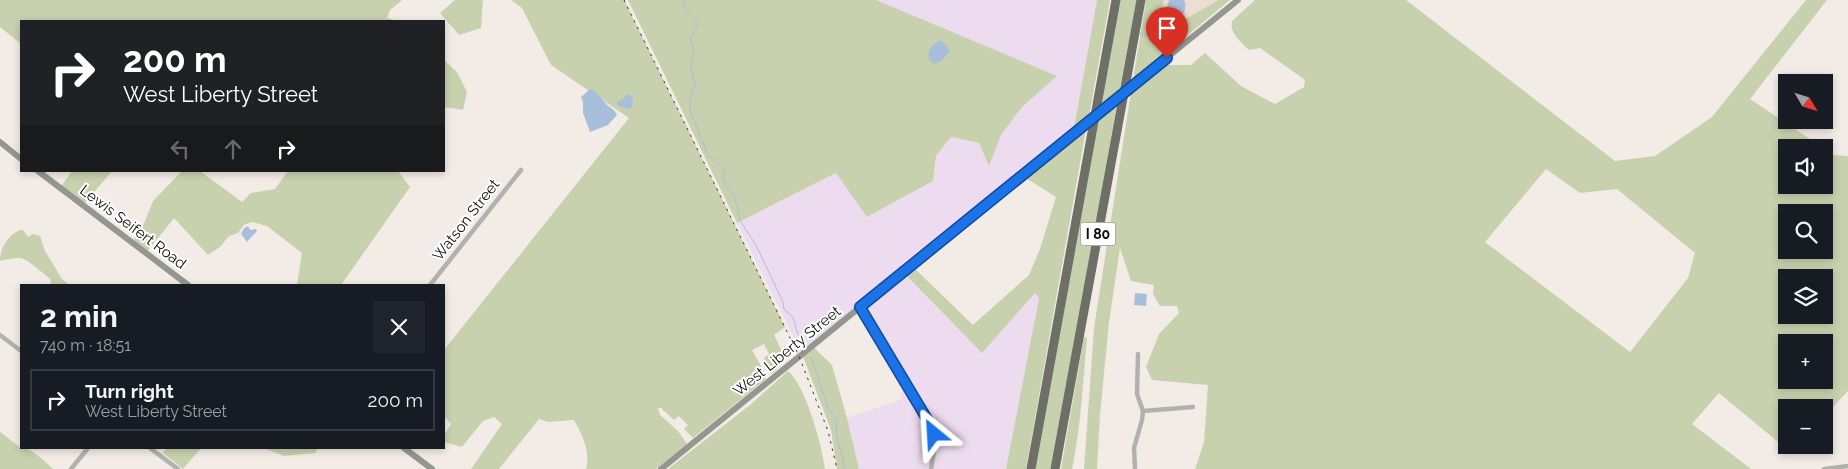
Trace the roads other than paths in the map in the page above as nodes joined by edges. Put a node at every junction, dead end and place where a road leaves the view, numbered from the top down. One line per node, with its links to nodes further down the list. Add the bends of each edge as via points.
1 (1116, 0): 25 (highway, I 80)
2 (1141, 0): 26 (highway, I 80)
3 (1238, 0): 10 (main road, West Liberty Street, bridge)
4 (0, 142): 5 (main road)
5 (20, 157)
6 (521, 170): 9 (street, Watson Street)
7 (39, 172): 8 (main road, Lewis Seifert Road)
8 (187, 284)
9 (431, 284)
10 (860, 307): 23 (main road, West Liberty Street); 24 (street, via 930,424 935,438)
11 (0, 335): 12 (street)
12 (20, 350)
13 (1138, 354): 15 (street, via 1137,394)
14 (1193, 407): 15 (street)
15 (1143, 410): 27 (street, via 1134,448)
16 (87, 449): 20 (street)
17 (151, 449): 21 (street)
18 (405, 449): 22 (main road)
19 (1848, 466): 28 (street)
20 (71, 469)
21 (178, 469)
22 (432, 469)
23 (661, 469)
24 (932, 469)
25 (1031, 469)
26 (1055, 469)
27 (1135, 469)
28 (1824, 469)

